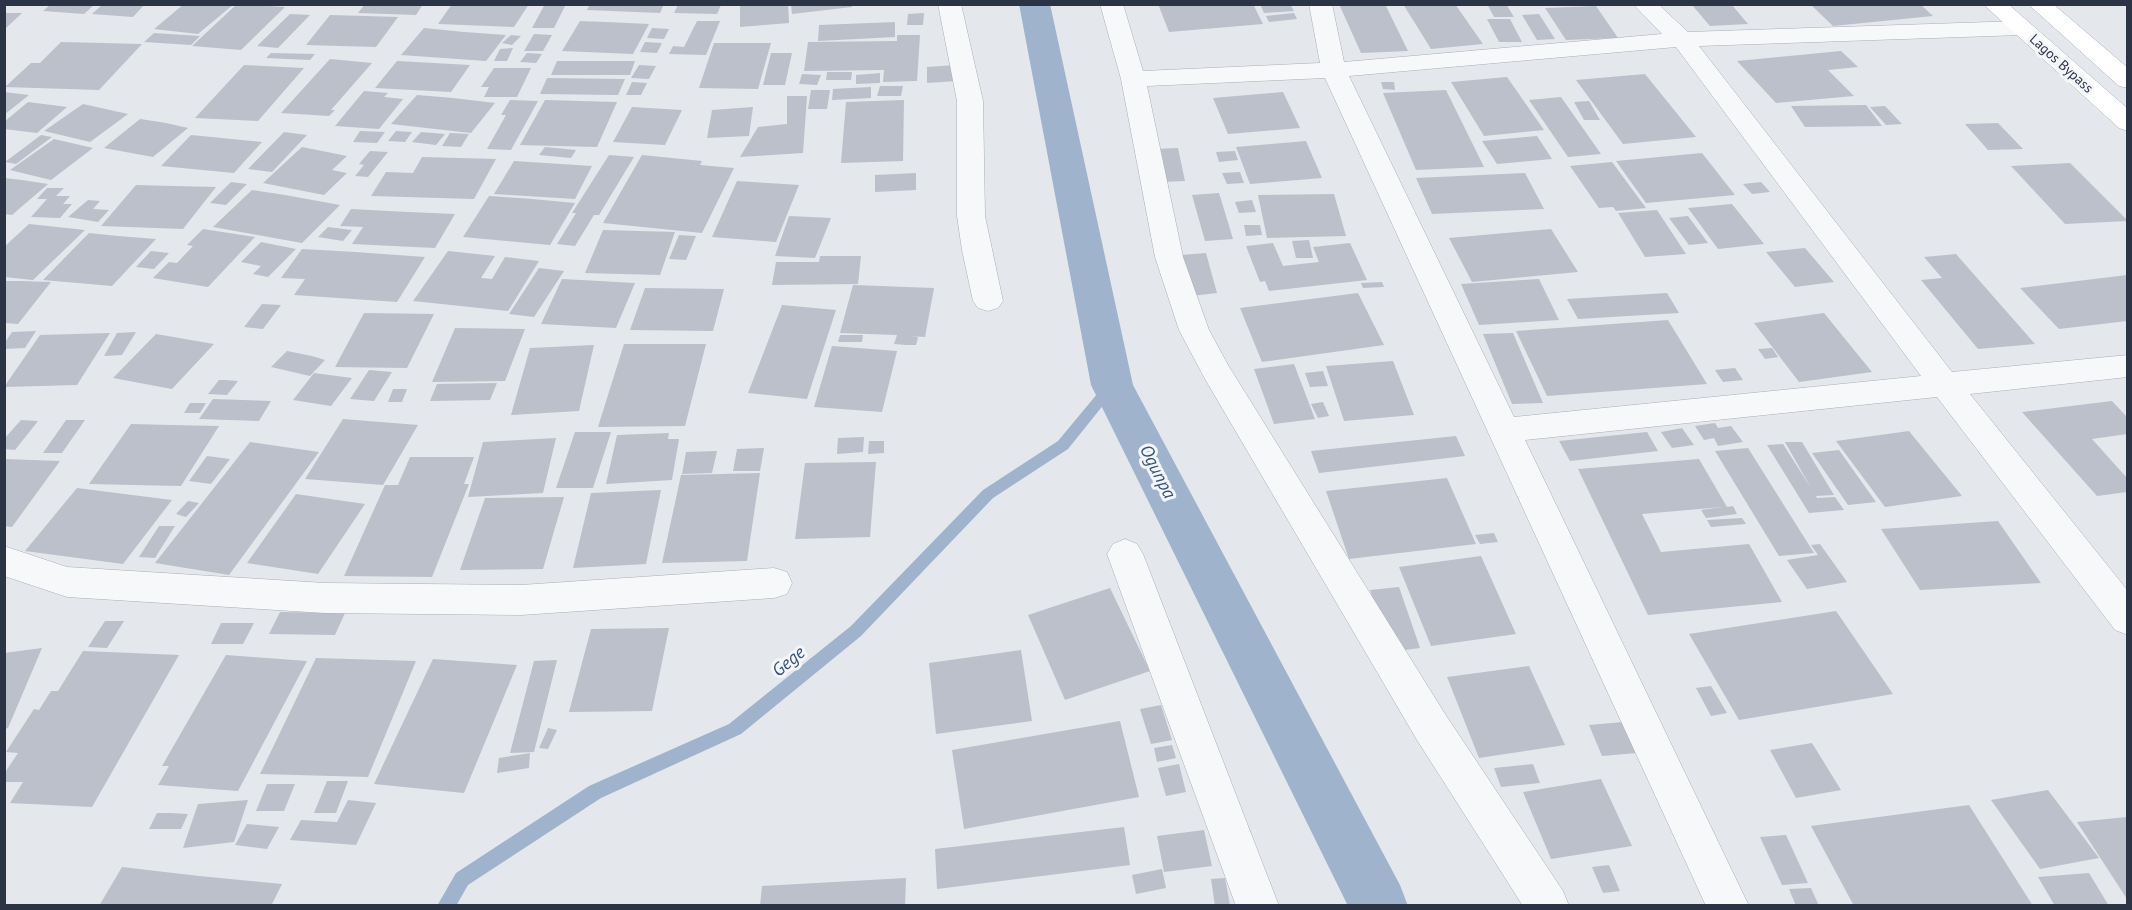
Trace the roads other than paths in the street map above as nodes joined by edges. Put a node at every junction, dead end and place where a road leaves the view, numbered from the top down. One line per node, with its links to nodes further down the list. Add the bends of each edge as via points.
1 (949, 4): 13 (street, via 970,101 971,216)
2 (1111, 4): 10 (street)
3 (1320, 4): 9 (street)
4 (1644, 4): 8 (street)
5 (1994, 4): 7 (main road, Lagos Bypass)
6 (2039, 4): 11 (main road, Lagos Bypass)
7 (2021, 28): 8 (street); 12 (main road, Lagos Bypass)
8 (1682, 39): 9 (street); 15 (street)
9 (1334, 70): 10 (street); 16 (street)
10 (1133, 79): 22 (street, via 1169,258 1194,330 1431,727)
11 (2127, 81)
12 (2127, 123)
13 (988, 301)
14 (2127, 366): 15 (street)
15 (1944, 384): 16 (street); 20 (street)
16 (1505, 430): 23 (street)
17 (1125, 554): 21 (street)
18 (4, 561): 19 (street, via 67,582 325,598 521,600)
19 (774, 582)
20 (2127, 619)
21 (1258, 906)
22 (1548, 906)
23 (1728, 906)

